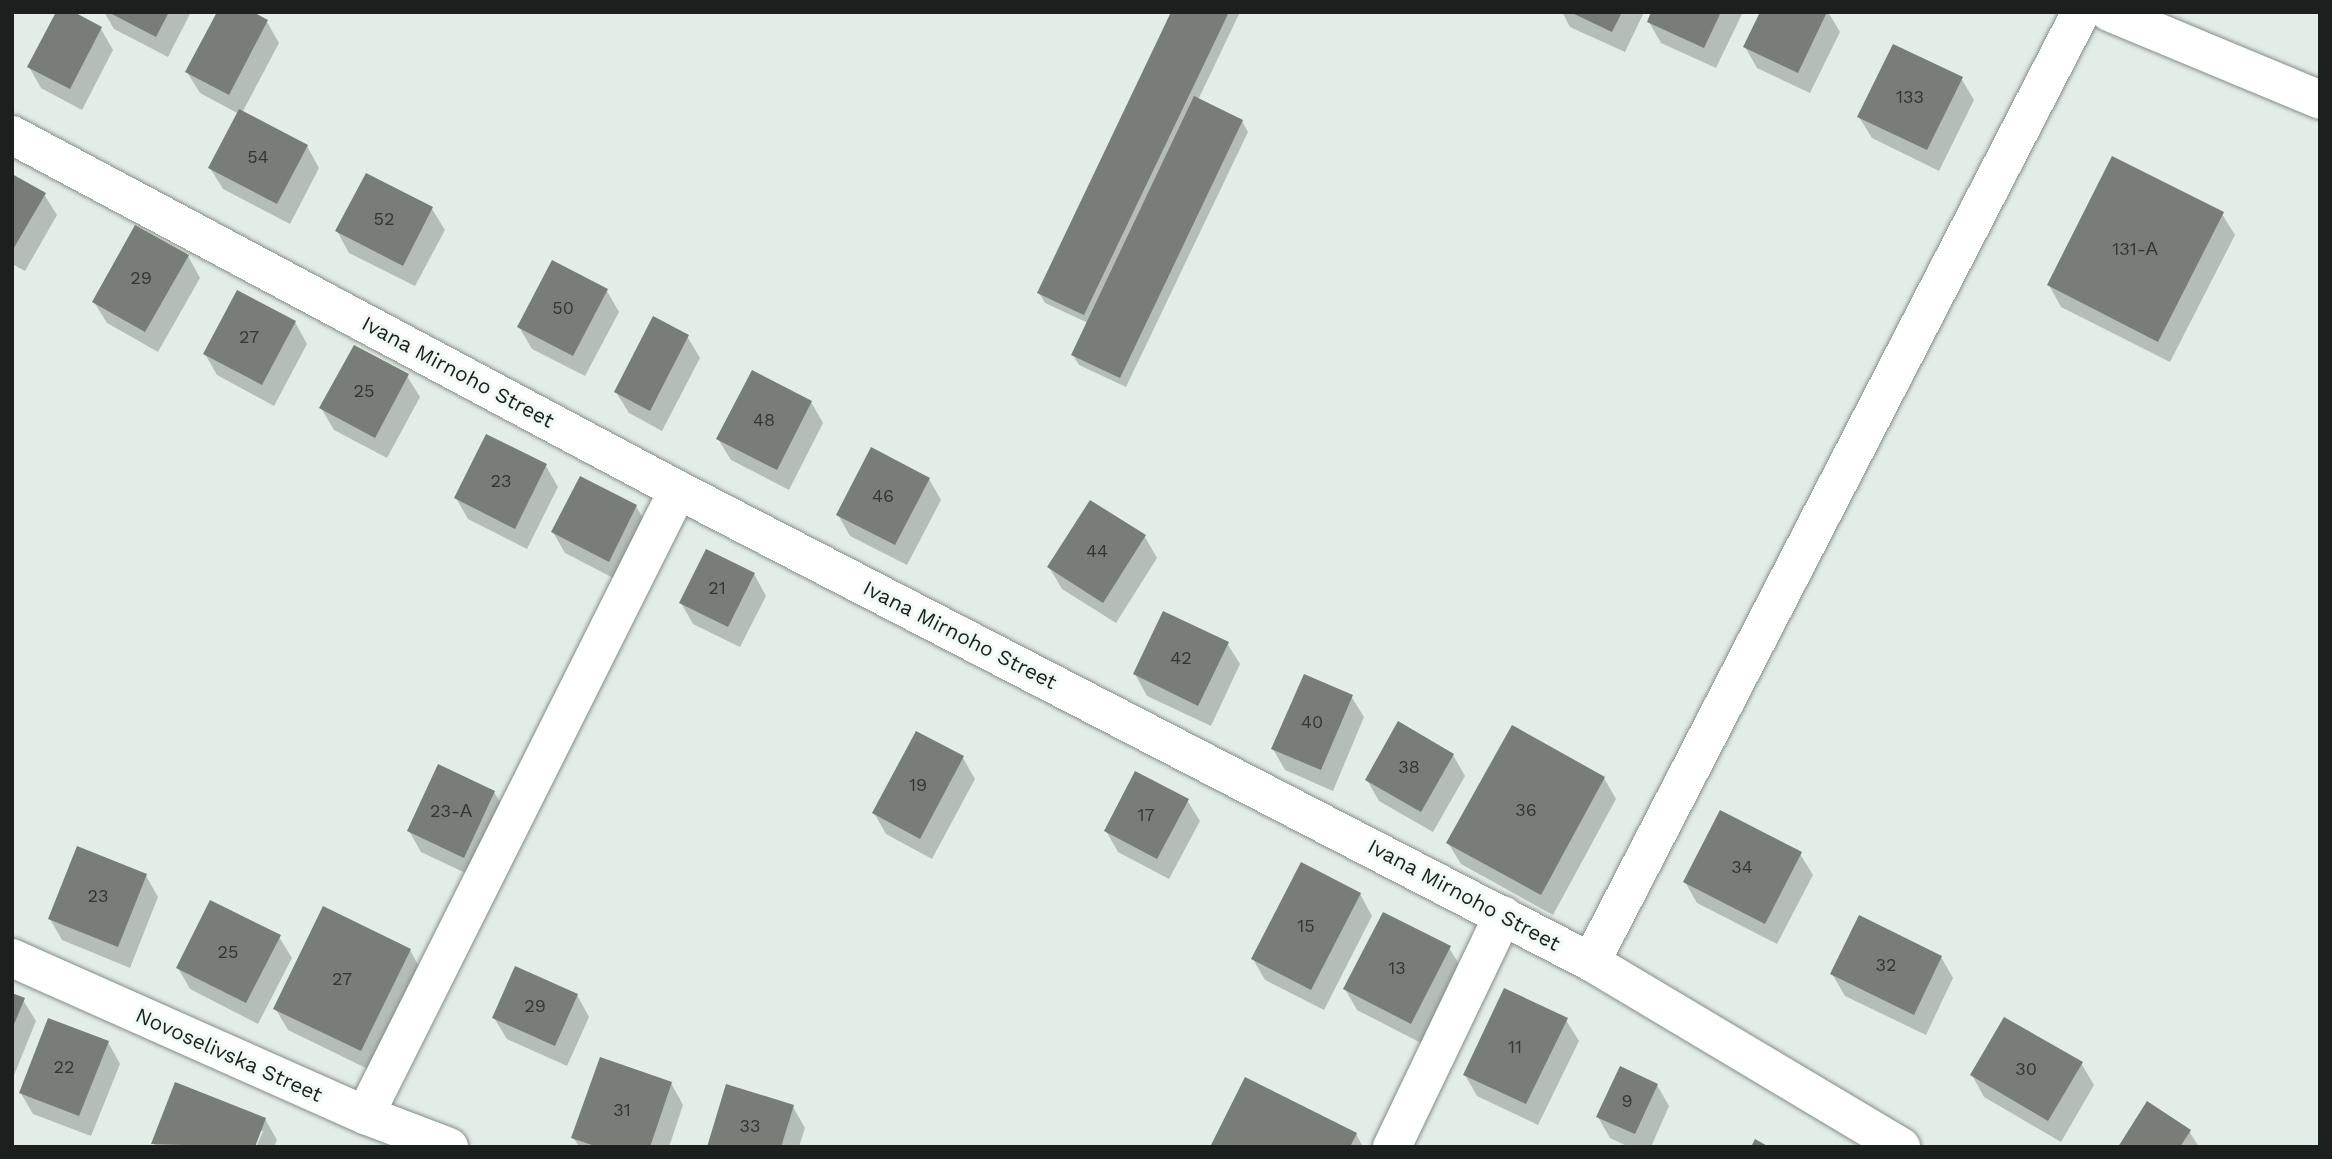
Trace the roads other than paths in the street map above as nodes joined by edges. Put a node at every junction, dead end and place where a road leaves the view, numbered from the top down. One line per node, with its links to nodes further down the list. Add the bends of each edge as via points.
1 (2081, 12): 8 (street)
2 (2109, 12): 3 (street)
3 (2320, 100)
4 (12, 135): 5 (street, Ivana Mirnoho Street)
5 (678, 490): 6 (street, Ivana Mirnoho Street); 9 (street)
6 (1503, 915): 8 (street, Ivana Mirnoho Street); 11 (street)
7 (12, 958): 9 (street, Novoselivska Street)
8 (1591, 962): 12 (street, Ivana Mirnoho Street)
9 (365, 1115): 10 (street, Novoselivska Street)
10 (449, 1147)
11 (1392, 1147)
12 (1901, 1147)

